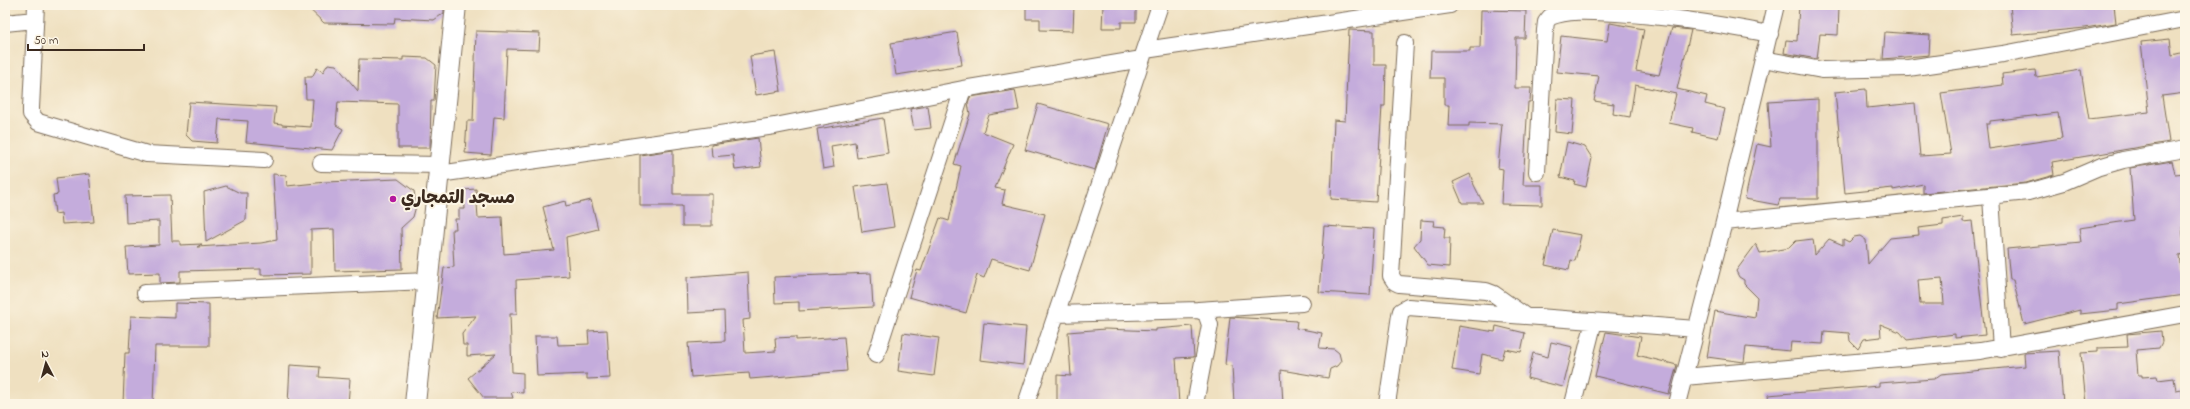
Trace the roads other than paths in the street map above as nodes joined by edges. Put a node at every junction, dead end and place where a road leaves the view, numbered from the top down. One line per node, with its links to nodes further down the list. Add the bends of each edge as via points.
1 (456, 5): 16 (street)
2 (1160, 5): 10 (street)
3 (1450, 5): 10 (street)
4 (1776, 5): 8 (street)
5 (36, 13): 7 (street); 14 (street, via 31,114 38,122 147,154)
6 (2185, 19): 11 (street, via 2003,54 1908,68 1822,70)
7 (5, 23)
8 (1770, 34): 11 (street); 17 (street, via 1706,22 1647,15 1582,11 1550,17 1545,30)
9 (1405, 43): 26 (street, via 1391,276 1399,284 1486,291)
10 (1143, 54): 12 (street); 24 (street)
11 (1763, 59): 19 (street)
12 (962, 89): 16 (street, via 775,126); 30 (street)
13 (2185, 150): 18 (street, via 2123,160 2057,184)
14 (264, 160)
15 (321, 163): 16 (street)
16 (439, 169): 20 (street)
17 (1537, 172)
18 (1991, 198): 19 (street); 29 (street)
19 (1724, 222): 28 (street)
20 (428, 281): 21 (street); 32 (street)
21 (145, 293)
22 (1302, 303): 23 (street)
23 (1198, 310): 24 (street); 34 (street, via 1206,313 1210,325)
24 (1056, 314): 33 (street)
25 (2185, 314): 29 (street)
26 (1525, 316): 27 (street); 35 (street, via 1408,307 1404,309 1400,315)
27 (1594, 321): 28 (street); 36 (street)
28 (1696, 329): 31 (street)
29 (2001, 349): 31 (street)
30 (876, 355)
31 (1684, 377): 37 (street)
32 (415, 404)
33 (1026, 404)
34 (1195, 404)
35 (1387, 404)
36 (1573, 404)
37 (1677, 404)

